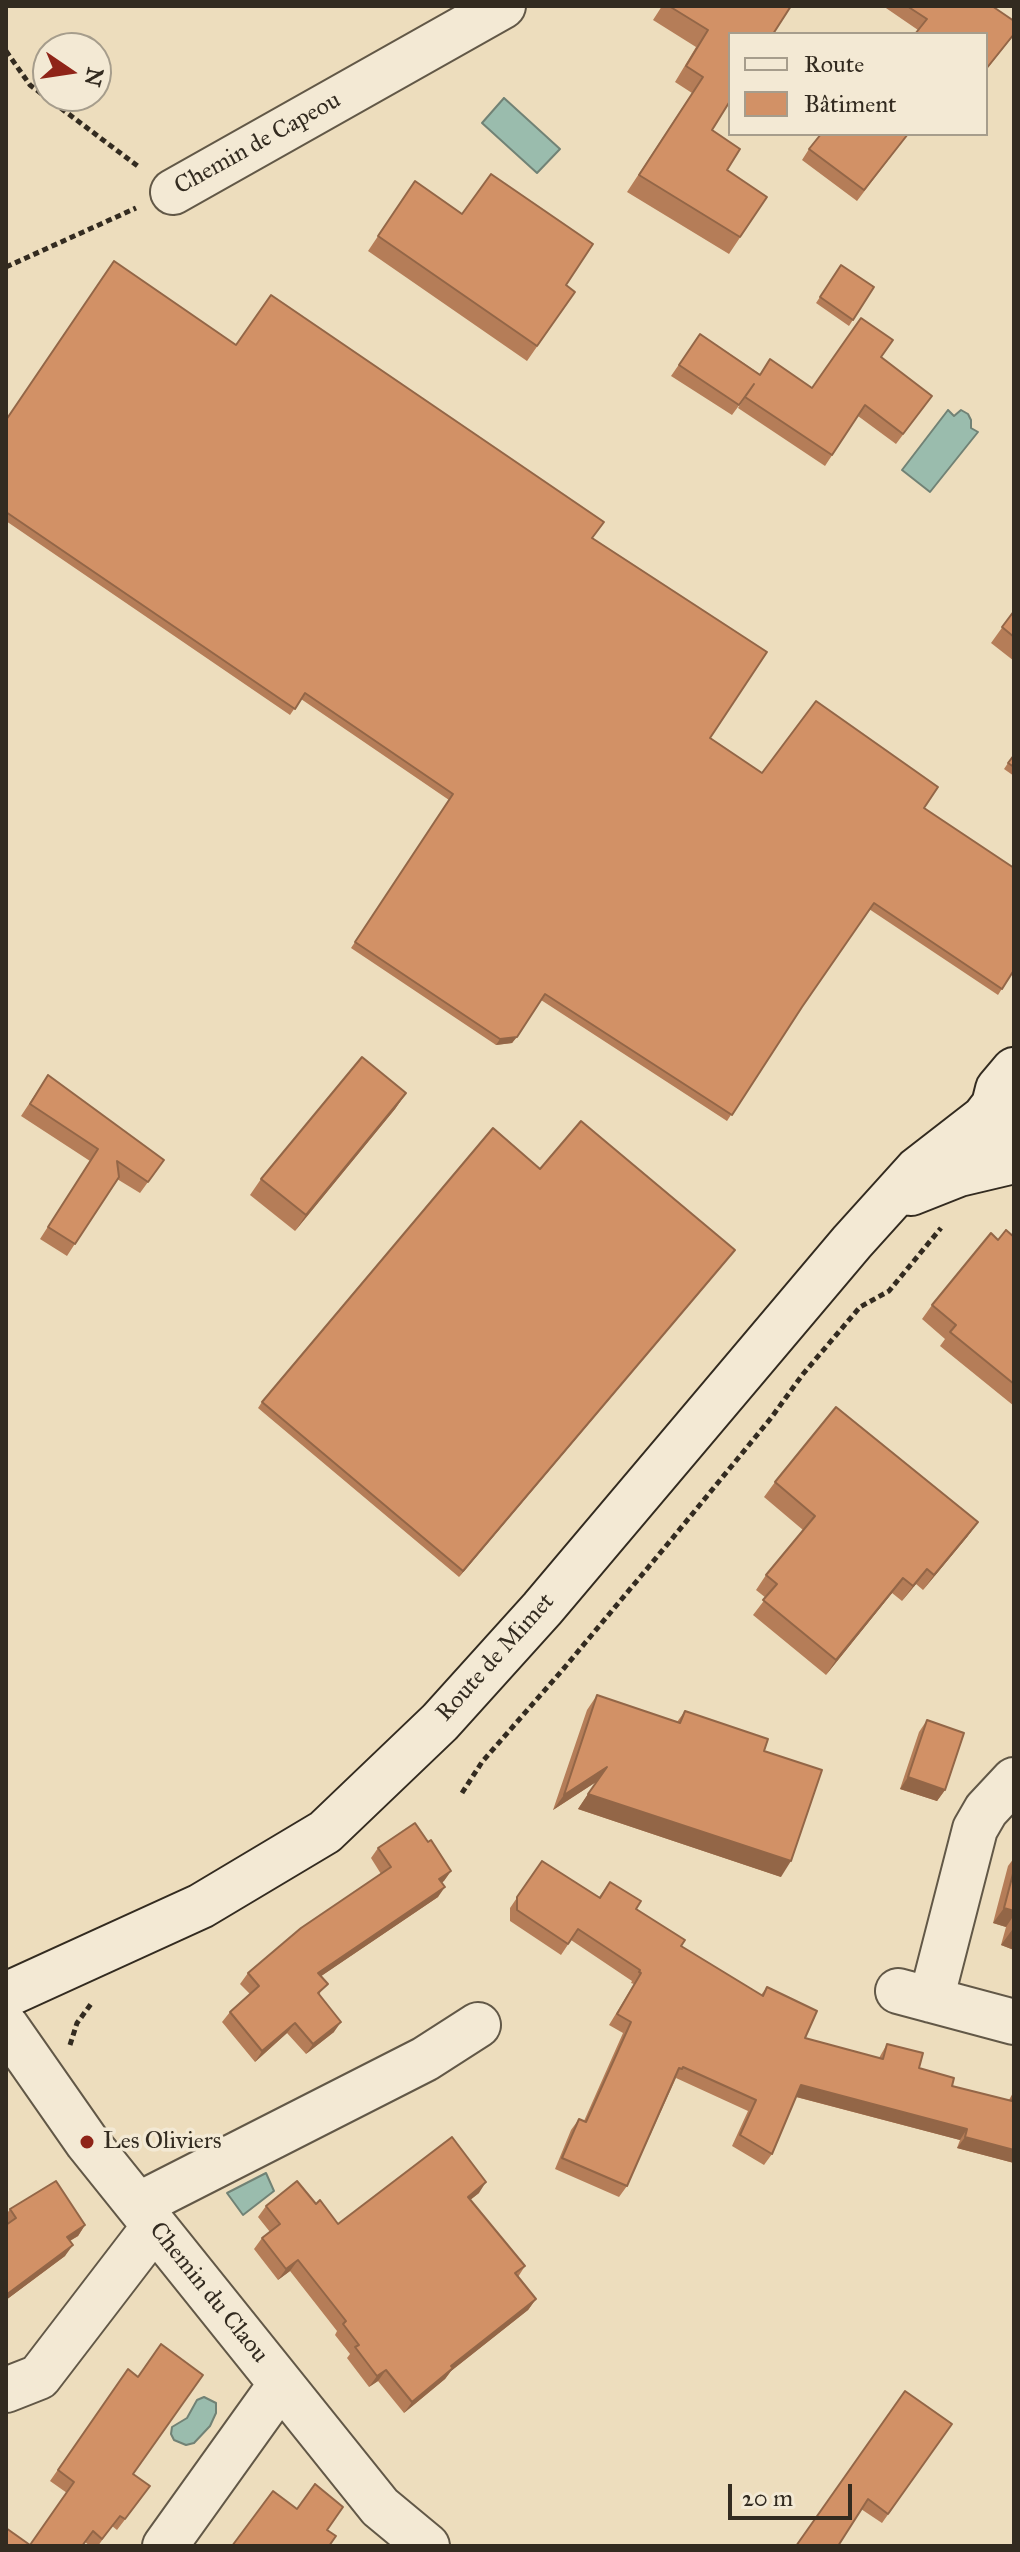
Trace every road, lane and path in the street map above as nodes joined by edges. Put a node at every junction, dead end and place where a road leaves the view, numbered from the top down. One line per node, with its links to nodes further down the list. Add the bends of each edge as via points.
1 (503, 6): 3 (street, Chemin de Capeou)
2 (6, 51): 3 (path, via 30,85)
3 (173, 192): 4 (path, Chemin de Capeou)
4 (6, 267)
5 (1004, 1088): 6 (street, via 994,1121); 8 (street, Route de Mimet, via 984,1118 917,1170)
6 (1014, 1155)
7 (1014, 1161): 8 (street, Route de Mimet, via 959,1174)
8 (890, 1201): 12 (street, Route de Mimet, via 501,1654 440,1722 325,1832 201,1906)
9 (945, 1223): 11 (path, via 889,1291 860,1307 803,1374 671,1540 482,1762)
10 (1014, 1780): 14 (street, via 975,1829 914,1995)
11 (462, 1793)
12 (80, 1962): 13 (street, Route de Mimet); 17 (path, via 97,1996 77,2023)
13 (6, 1995)
14 (1014, 2022)
15 (478, 2025): 18 (street)
16 (6, 2026): 18 (street, Chemin du Claou)
17 (69, 2051)
18 (146, 2216): 19 (street, Chemin du Claou); 20 (street, via 39,2377)
19 (281, 2384): 21 (street); 22 (street, Chemin du Claou, via 380,2507)
20 (6, 2390)
21 (165, 2546)
22 (427, 2546)

